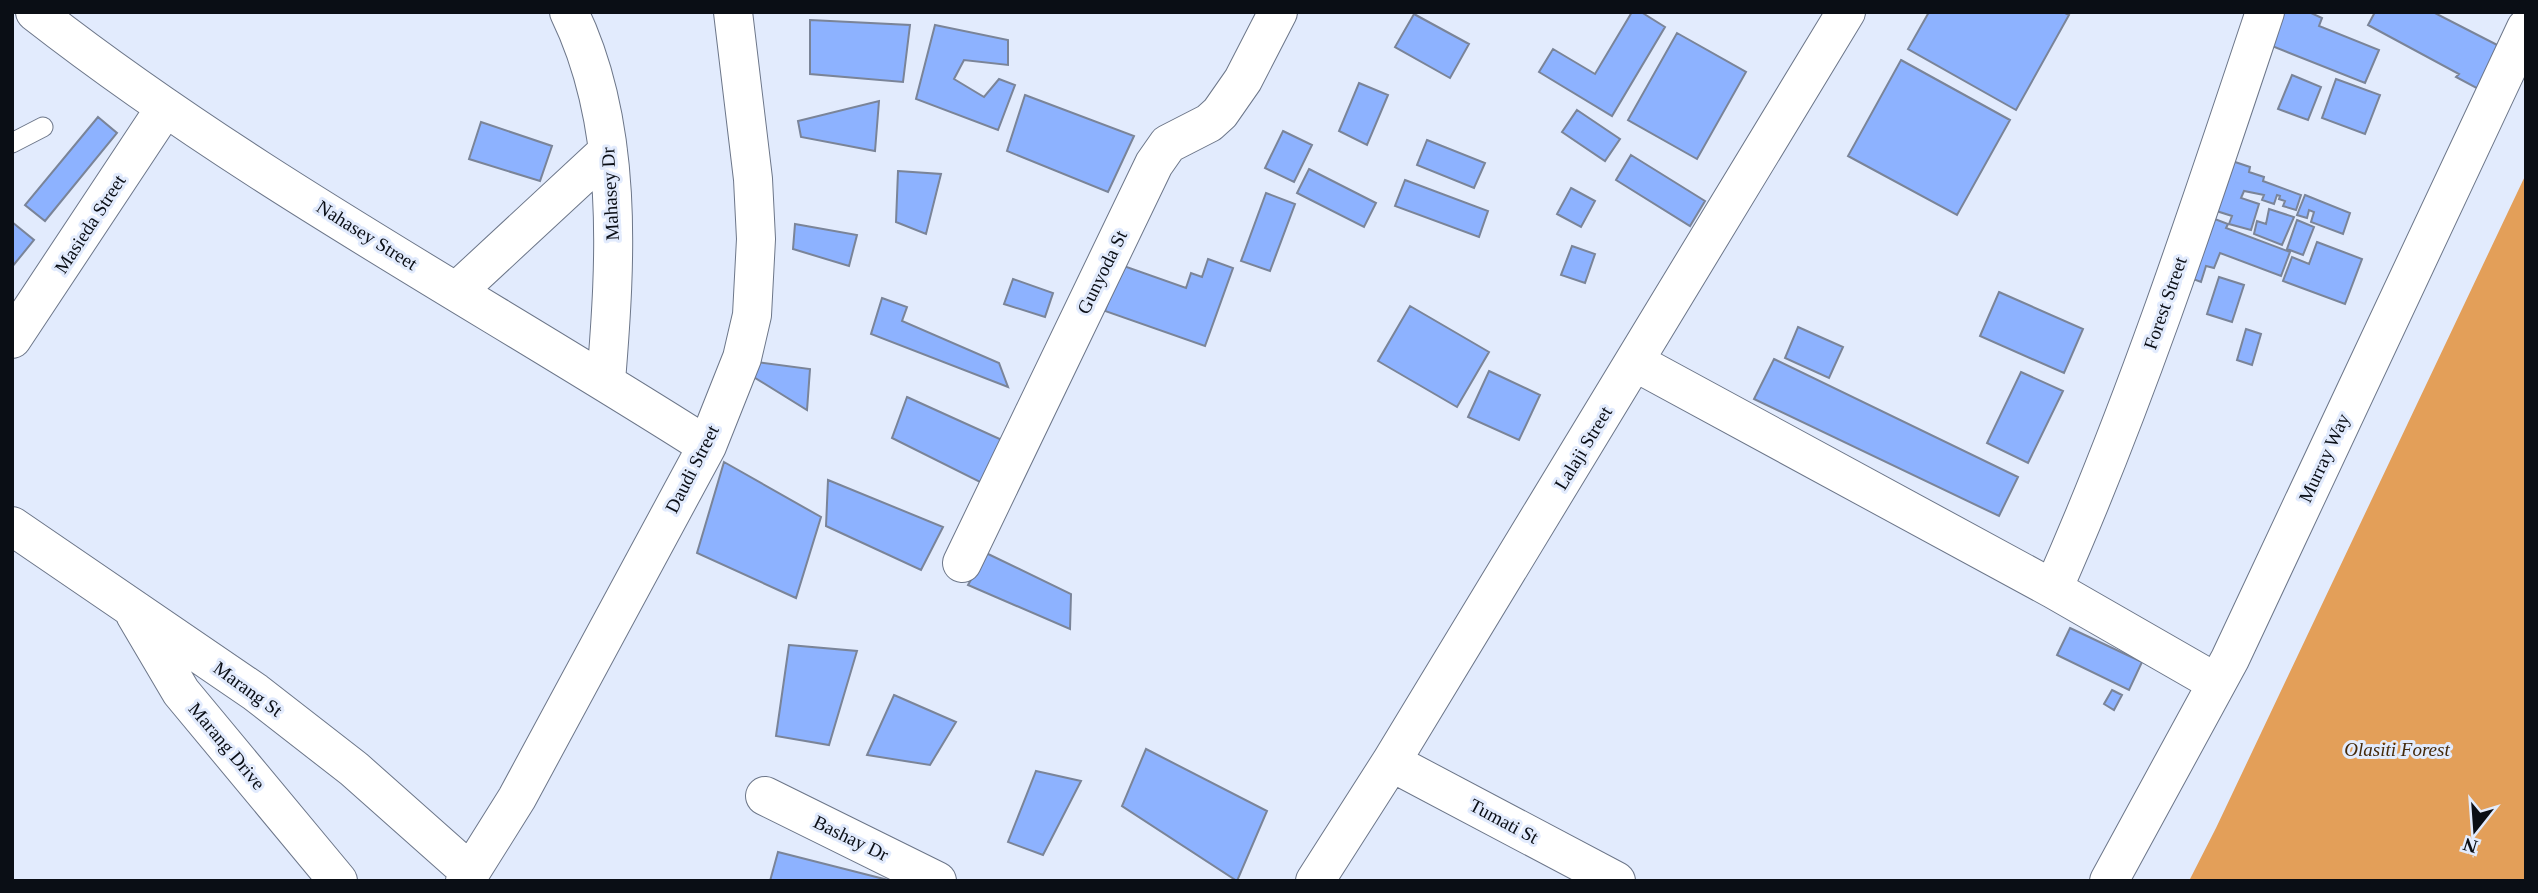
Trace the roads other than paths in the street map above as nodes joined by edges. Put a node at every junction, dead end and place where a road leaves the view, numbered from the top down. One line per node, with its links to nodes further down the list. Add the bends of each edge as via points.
1 (35, 12): 8 (street, Nahasey Street)
2 (569, 12): 11 (street, Mahasey Dr, via 596,76)
3 (733, 12): 16 (street, Daudi Street, via 754,180 755,292 742,358)
4 (1278, 12): 18 (street, Gunyoda St, via 1243,80 1220,113 1168,144 1154,164)
5 (1846, 12): 14 (street, Lalaji Street)
6 (2265, 12): 19 (street, Forest Street, via 2141,374)
7 (2526, 28): 21 (street, Murray Way, via 2230,659)
8 (165, 108): 12 (street, Nahasey Street); 13 (street, Masieda Street)
9 (43, 127): 10 (lane)
10 (12, 143)
11 (608, 151): 12 (street); 15 (street, Mahasey Dr, via 612,253)
12 (457, 291): 15 (street, Nahasey Street)
13 (12, 339)
14 (1635, 362): 19 (street); 22 (street, Lalaji Street)
15 (606, 381): 16 (street, Nahasey Street)
16 (706, 446): 24 (street, Daudi Street, via 517,798)
17 (12, 526): 20 (street, Marang St)
18 (962, 563)
19 (2053, 589): 21 (street)
20 (129, 603): 24 (street, Marang St, via 355,769); 25 (street, Marang Drive, via 181,692)
21 (2215, 682): 29 (street, Murray Way)
22 (1391, 762): 27 (street, Lalaji Street); 28 (street, Tumati St)
23 (765, 796): 26 (street, Bashay Dr)
24 (467, 876)
25 (338, 881)
26 (937, 881)
27 (1315, 881)
28 (1616, 881)
29 (2109, 881)

